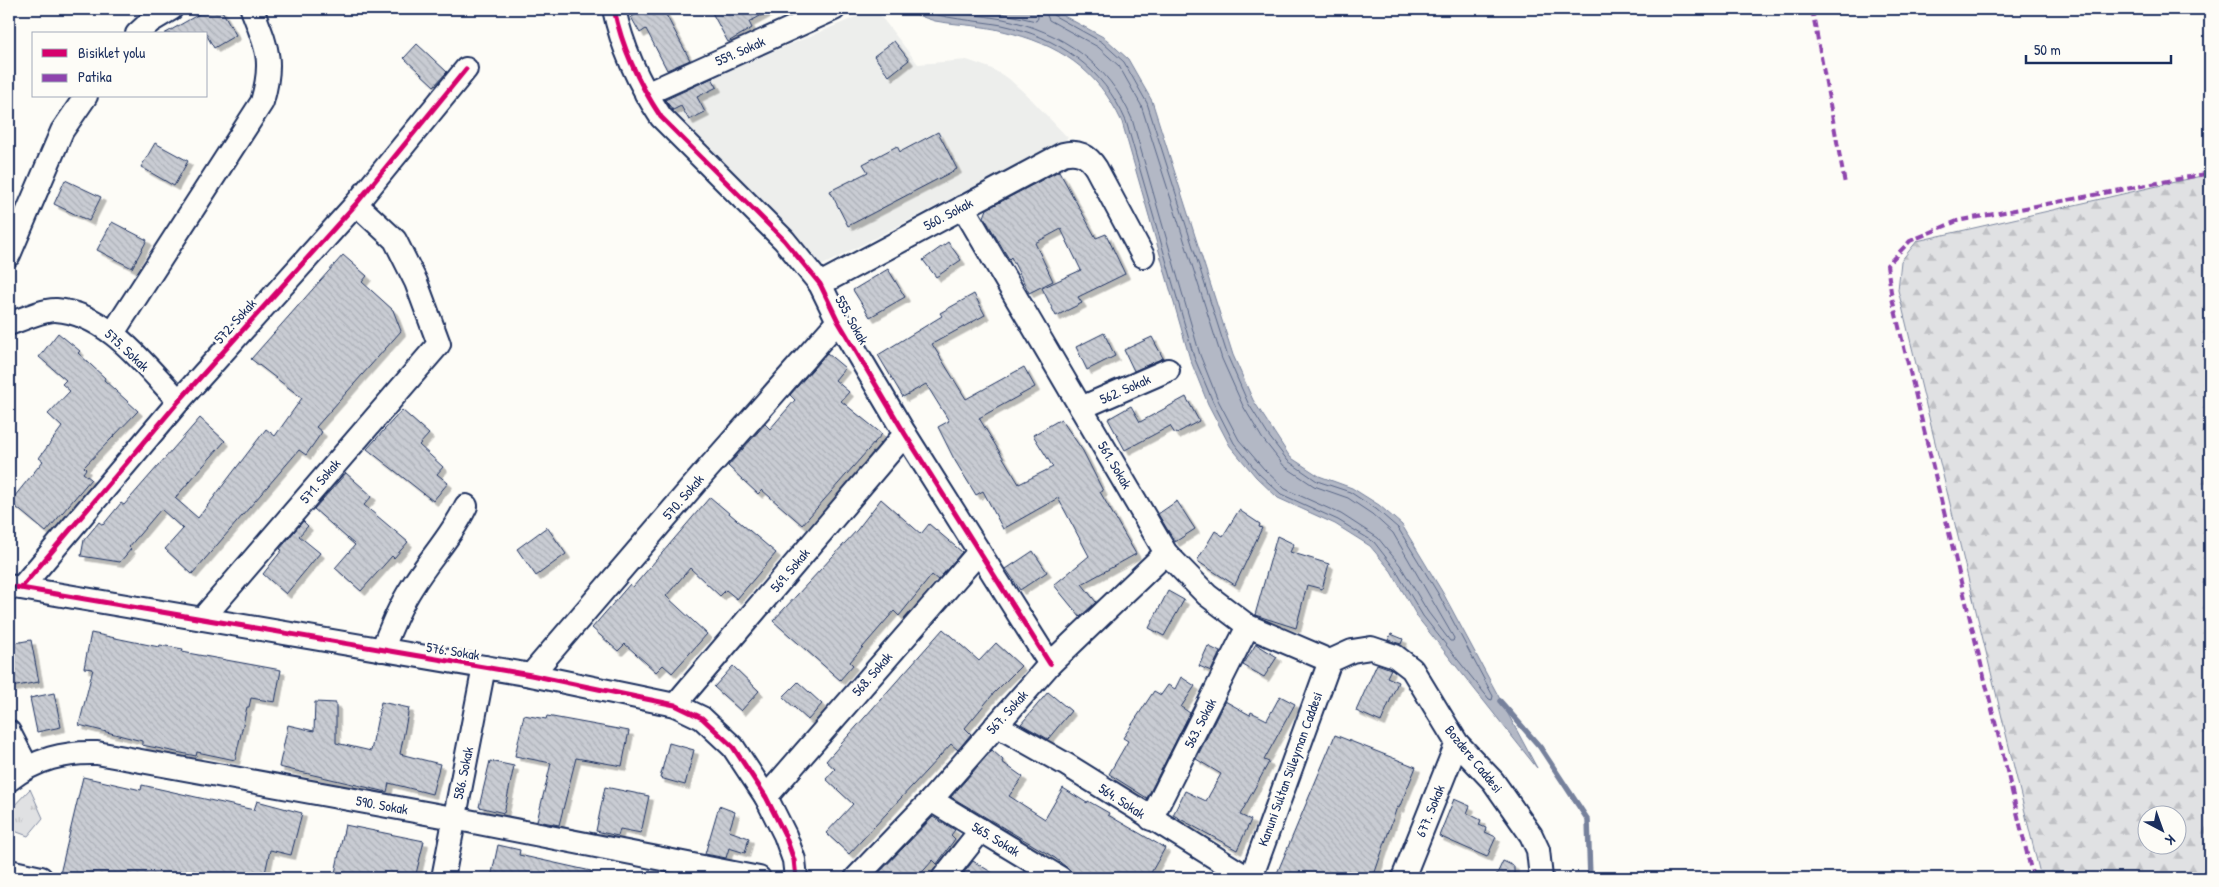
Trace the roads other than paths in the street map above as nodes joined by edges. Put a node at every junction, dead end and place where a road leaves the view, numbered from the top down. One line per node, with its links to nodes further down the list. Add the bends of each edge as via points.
1 (171, 9): 5 (street)
2 (252, 9): 16 (street, via 268,50 269,79 262,102)
3 (614, 9): 7 (street, 555. Sokak)
4 (834, 9): 7 (street, 559. Sokak)
5 (139, 32)
6 (466, 69): 9 (street, 572. Sokak)
7 (646, 94): 13 (street, 555. Sokak, via 661,117 784,240)
8 (85, 98): 11 (street, via 62,131)
9 (356, 204): 18 (street, 572. Sokak); 25 (street, 571. Sokak, via 395,240 416,282 439,344)
10 (963, 206): 12 (street, 560. Sokak, via 1063,154 1079,153 1088,157 1096,168); 13 (street, 560. Sokak); 19 (street, 561. Sokak)
11 (9, 255)
12 (1143, 256)
13 (820, 284): 14 (street, 555. Sokak)
14 (838, 321): 20 (street, 555. Sokak); 31 (street, 570. Sokak)
15 (9, 324): 16 (street, 575. Sokak, via 54,309 86,317)
16 (113, 333): 18 (street, 575. Sokak)
17 (1168, 370): 19 (street, 562. Sokak)
18 (179, 401): 24 (street, 572. Sokak)
19 (1081, 408): 23 (street, 561. Sokak)
20 (905, 434): 22 (street, 555. Sokak); 32 (street, 569. Sokak)
21 (466, 506): 27 (street, via 455,529 412,587)
22 (979, 552): 29 (street, 555. Sokak); 37 (street, 568. Sokak)
23 (1166, 553): 26 (street, 561. Sokak, via 1207,595); 29 (street, 567. Sokak)
24 (15, 587): 25 (street, 576. Sokak)
25 (202, 619): 27 (street, 576. Sokak)
26 (1248, 626): 28 (street, 561. Sokak); 40 (street, 563. Sokak)
27 (382, 650): 30 (street, 576. Sokak)
28 (1330, 660): 35 (street, Bozdere Caddesi, via 1371,648 1396,656 1412,669); 50 (street, Kanuni Sultan Süleyman Caddesi)
29 (1050, 664): 33 (street, 567. Sokak)
30 (484, 667): 31 (street, 576. Sokak); 39 (street, 586. Sokak)
31 (531, 675): 32 (street, 576. Sokak)
32 (675, 705): 37 (street, 576. Sokak, via 717,729 734,748)
33 (996, 724): 38 (street, 567. Sokak); 40 (street, 564. Sokak)
34 (9, 732): 36 (street)
35 (1457, 743): 51 (street, 677. Sokak); 52 (street, Bozdere Caddesi, via 1493,781 1531,835 1538,850)
36 (18, 774): 39 (street, 590. Sokak, via 54,756 74,752 97,753)
37 (766, 797): 46 (street, 576. Sokak, via 785,835 794,860)
38 (931, 800): 41 (street, 565. Sokak); 47 (street, 567. Sokak)
39 (453, 818): 44 (street, 586. Sokak); 45 (street, 590. Sokak)
40 (1151, 819): 50 (street, 564. Sokak)
41 (981, 830): 48 (street); 49 (street, 565. Sokak)
42 (9, 871): 43 (street)
43 (41, 878)
44 (443, 878)
45 (759, 878)
46 (796, 878)
47 (856, 878)
48 (943, 878)
49 (1060, 878)
50 (1249, 878)
51 (1403, 878)
52 (1541, 878)

